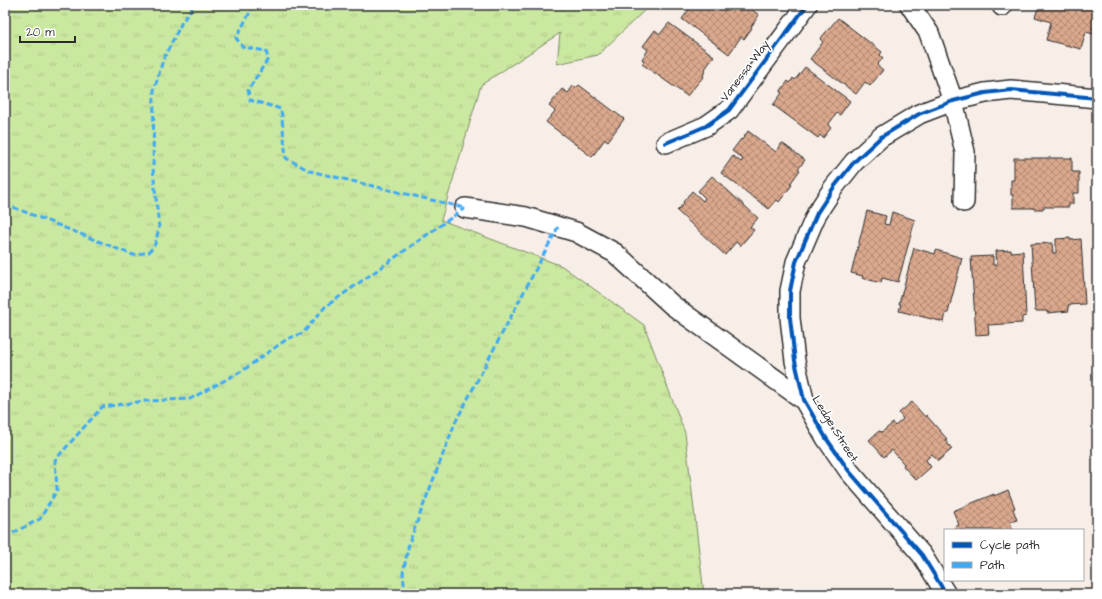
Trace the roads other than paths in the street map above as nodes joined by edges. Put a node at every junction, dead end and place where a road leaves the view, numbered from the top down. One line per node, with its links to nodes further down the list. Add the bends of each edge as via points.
1 (807, 5): 5 (street, Vanessa Way, via 729,110 706,126)
2 (910, 5): 4 (street, via 928,33)
3 (1097, 98): 4 (street, Ledge Street, via 1011,90 986,92)
4 (954, 101): 6 (street, via 965,152); 8 (street, Ledge Street, via 919,114 881,137 854,162 817,213 796,262 790,291 795,361)
5 (666, 143)
6 (964, 202)
7 (465, 208): 8 (street, via 526,217 576,232 615,253 672,305)
8 (804, 400): 9 (street, Ledge Street, via 849,471 922,555)
9 (946, 594)

